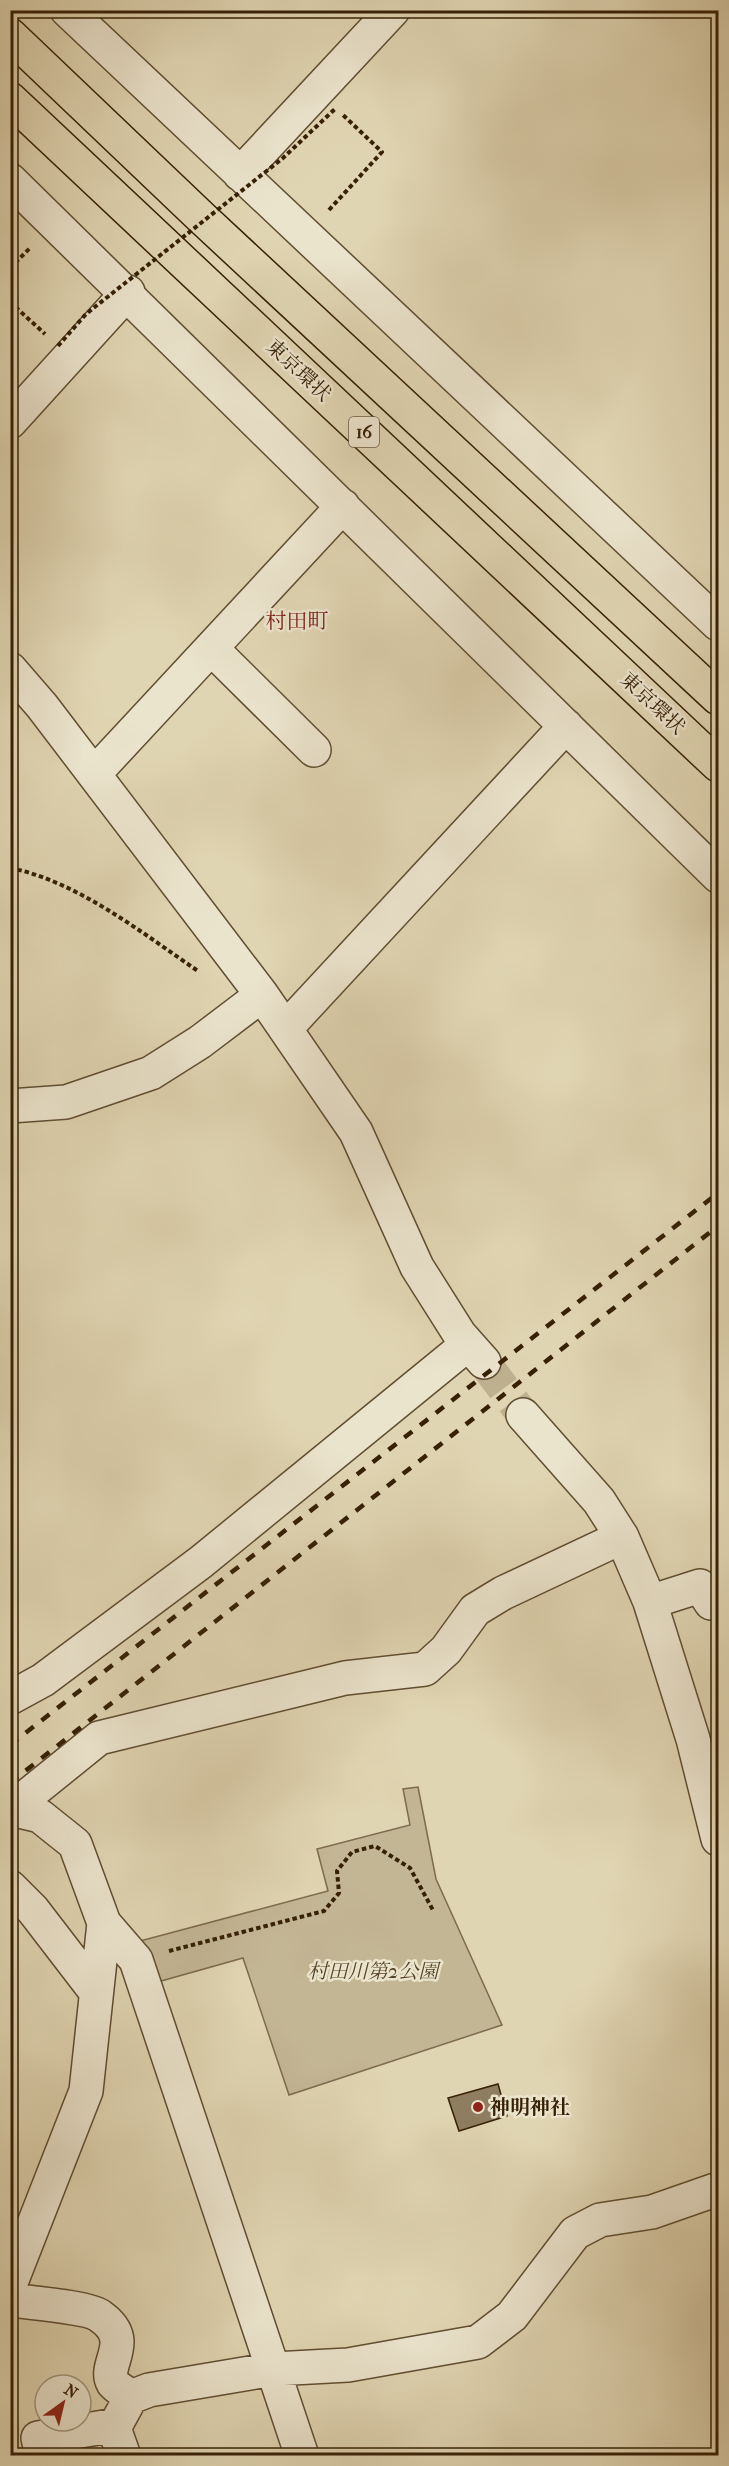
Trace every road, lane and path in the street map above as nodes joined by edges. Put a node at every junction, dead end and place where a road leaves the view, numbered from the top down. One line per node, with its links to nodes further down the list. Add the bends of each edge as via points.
1 (66, 10): 5 (street)
2 (393, 10): 5 (street)
3 (10, 35): 15 (highway, 16)
4 (10, 99): 18 (highway, 東京環状 / 16)
5 (240, 174): 12 (street)
6 (10, 180): 8 (street)
7 (326, 214): 9 (path, bridge, via 382,152 336,108 283,158 86,314 58,346)
8 (128, 292): 10 (street); 11 (street)
9 (10, 302)
10 (10, 422)
11 (343, 506): 13 (street); 16 (street)
12 (718, 624)
13 (211, 648): 17 (street); 19 (street)
14 (10, 669): 19 (street)
15 (718, 698)
16 (566, 726): 21 (street); 24 (street)
17 (314, 750)
18 (718, 765)
19 (94, 774): 23 (street)
20 (10, 868): 22 (path, via 39,874 117,917)
21 (718, 876)
22 (205, 977)
23 (262, 995): 24 (street); 25 (street, via 151,1073 66,1102)
24 (286, 1028): 30 (street, via 356,1132 417,1267 476,1353 43,1680)
25 (10, 1106)
26 (523, 1415): 27 (street, via 599,1501)
27 (622, 1537): 29 (street); 34 (street, via 475,1610 446,1650 424,1669 345,1678 99,1738 12,1809 40,1816 75,1844)
28 (718, 1600): 29 (street, via 711,1603 700,1586)
29 (650, 1602): 31 (street, via 693,1739)
30 (10, 1698)
31 (718, 1839)
32 (10, 1887): 36 (street, via 33,1910)
33 (434, 1912): 35 (path, via 410,1868 375,1846 352,1852 337,1871 339,1893 324,1911)
34 (104, 1923): 35 (street); 36 (street)
35 (136, 1960): 40 (street)
36 (96, 1992): 38 (street, via 86,2091)
37 (718, 2189): 40 (street, via 652,2212 600,2220 575,2233 512,2316 478,2342 348,2365)
38 (10, 2285)
39 (10, 2296): 41 (street, via 19,2301 99,2315 115,2332 118,2347 112,2374)
40 (274, 2369): 41 (street, via 159,2388); 44 (street)
41 (123, 2411): 42 (street, via 38,2438); 43 (street, via 114,2428)
42 (42, 2456)
43 (124, 2456)
44 (302, 2456)

